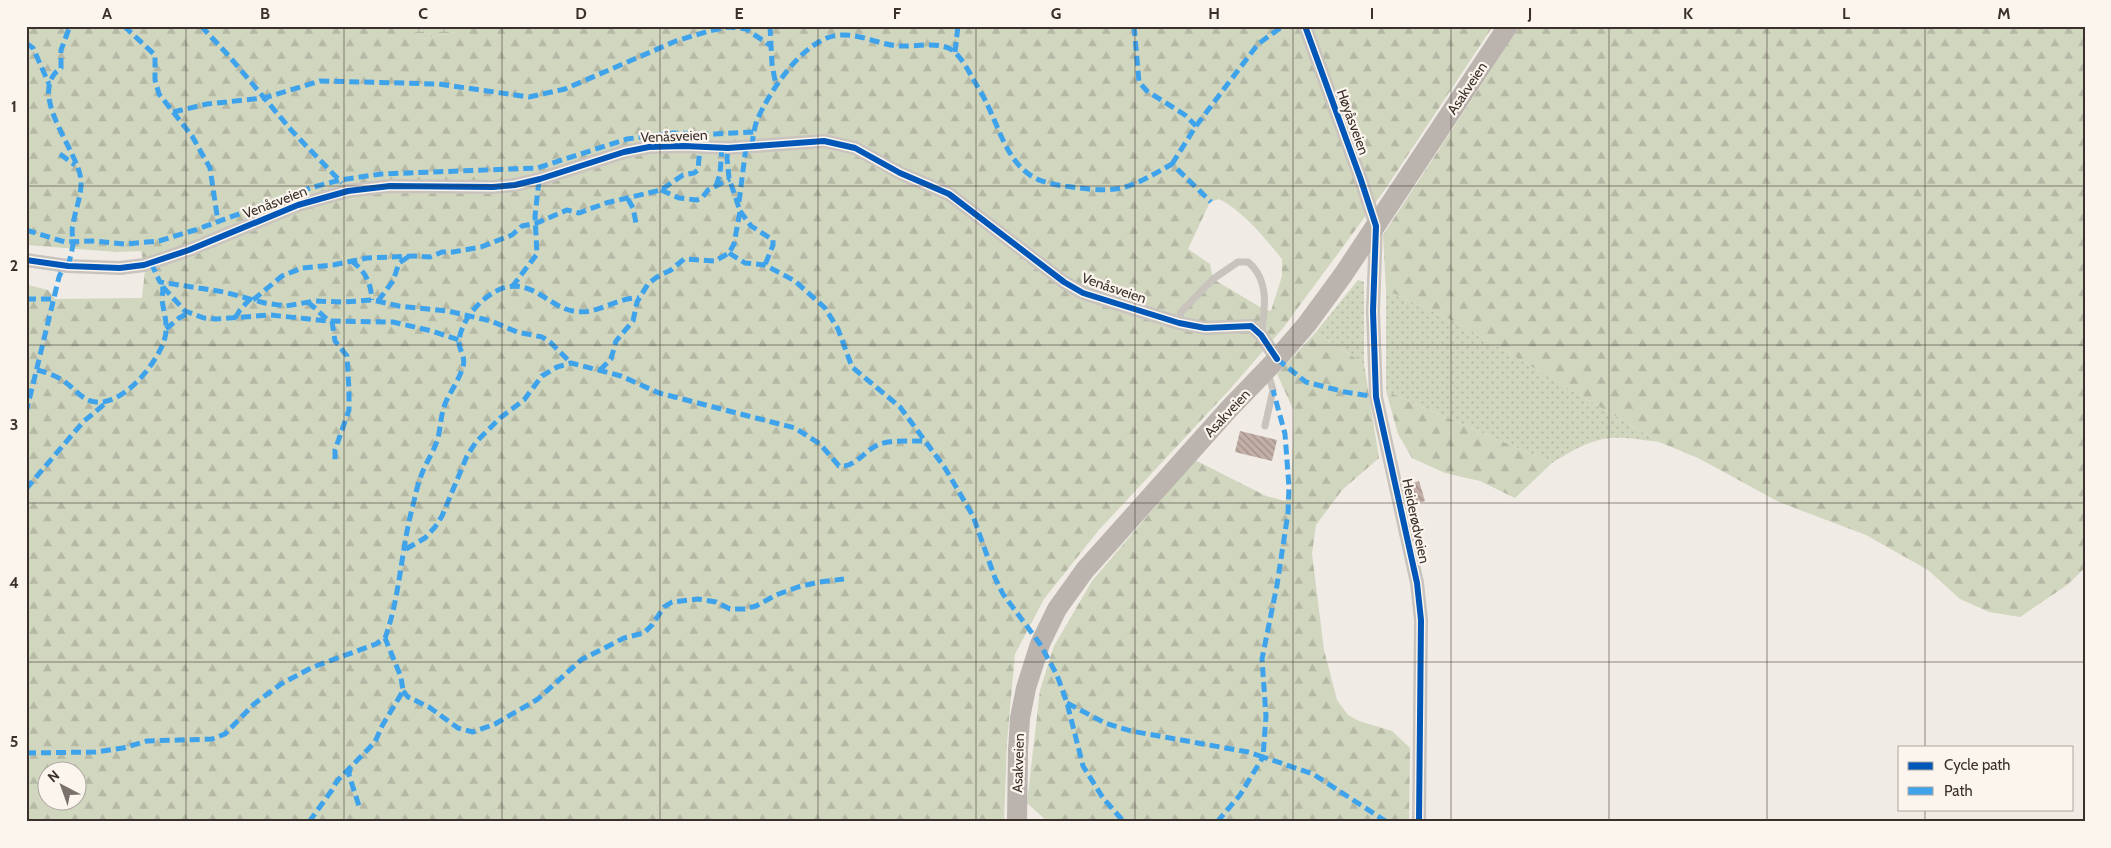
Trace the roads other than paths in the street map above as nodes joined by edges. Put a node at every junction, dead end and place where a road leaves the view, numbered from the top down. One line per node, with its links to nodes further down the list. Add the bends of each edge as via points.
1 (1305, 26): 3 (street, Høyåsveien)
2 (1508, 26): 3 (main road, Asakveien)
3 (1376, 226): 7 (main road, Asakveien, via 1324,302); 10 (street, Heiderødveien, via 1373,311 1376,397 1417,583 1421,620)
4 (26, 260): 5 (street, Venåsveien, via 68,266 120,268 144,265 298,205 348,191 390,186 515,185 649,147 728,148 824,141 855,148 900,173 949,194 1083,293)
5 (1178, 323): 6 (street, Venåsveien, via 1205,328 1251,326); 6 (lane, via 1181,312 1213,279 1238,262 1248,262 1254,267 1265,293)
6 (1261, 335): 7 (street)
7 (1272, 365): 8 (lane, via 1273,390); 9 (main road, Asakveien, via 1086,570 1057,610 1040,644 1026,688 1018,750)
8 (1265, 426)
9 (1017, 822)
10 (1419, 822)

